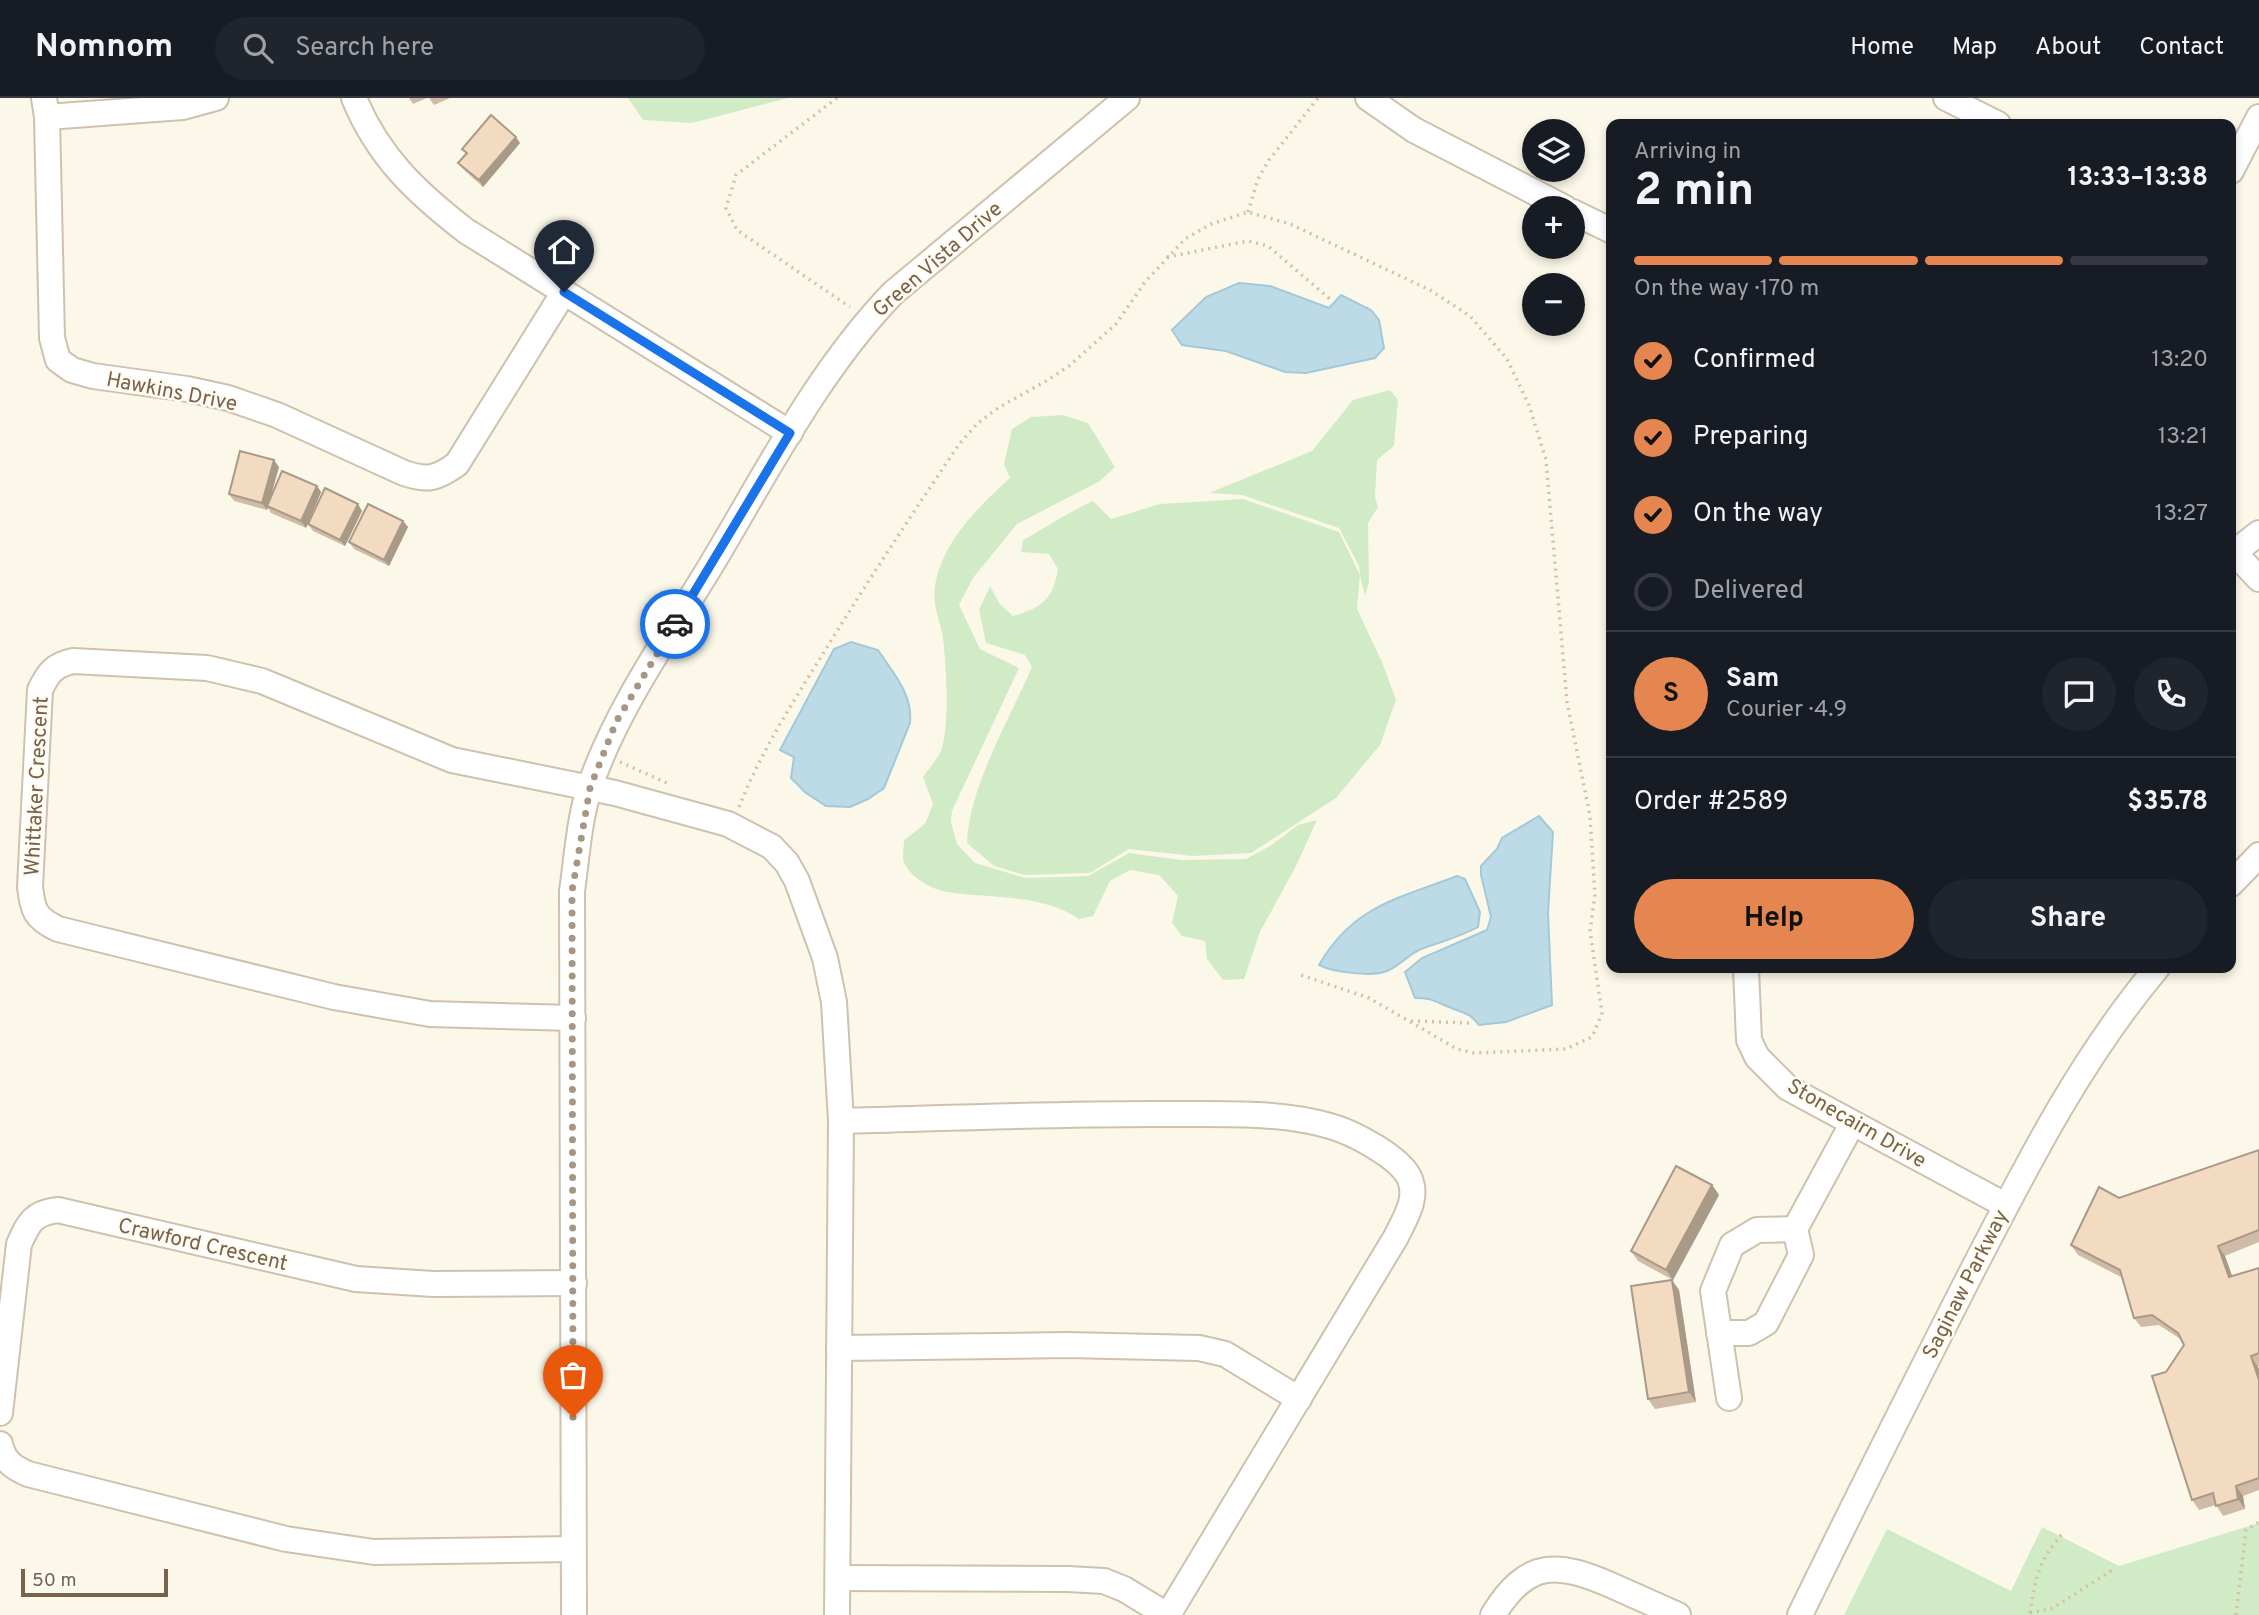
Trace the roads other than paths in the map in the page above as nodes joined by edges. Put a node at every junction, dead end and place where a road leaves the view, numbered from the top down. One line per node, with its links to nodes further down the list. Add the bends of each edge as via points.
1 (216, 98): 6 (street, via 183,107)
2 (354, 98): 13 (street, via 386,156 423,197 466,231)
3 (1127, 98): 14 (street, Green Vista Drive, via 893,293 829,371)
4 (1947, 98): 8 (street)
5 (1377, 101): 10 (street, via 1414,130)
6 (46, 108): 13 (street, Hawkins Drive, via 52,338 58,360 72,370 228,398 422,479 440,476 457,464)
7 (2259, 117): 9 (street)
8 (1988, 119)
9 (2236, 161)
10 (1542, 196)
11 (1585, 218): 12 (street)
12 (1606, 229)
13 (564, 292): 14 (street)
14 (790, 433): 19 (street, Green Vista Drive, via 616,722)
15 (2259, 533): 16 (street)
16 (2236, 549)
17 (2236, 554): 18 (street)
18 (2259, 579)
19 (590, 788): 24 (street, Green Vista Drive, via 572,891); 24 (street, Whittaker Crescent, via 452,760 262,681 207,668 73,661 59,664 40,690 30,887 32,905 41,921 334,997 430,1014); 25 (street, via 728,824 772,847 787,863 825,958 834,1002)
20 (2259, 856): 21 (street)
21 (2236, 879)
22 (1746, 973): 26 (street, Stonecairn Drive, via 1749,1040 1757,1057 1788,1088)
23 (2153, 973): 27 (street, Saginaw Parkway, via 2078,1077)
24 (573, 1018): 29 (street, Green Vista Drive)
25 (841, 1121): 31 (street); 33 (street, via 1243,1115 1331,1126 1378,1149 1408,1176 1411,1207)
26 (1852, 1124): 27 (street, Stonecairn Drive); 28 (street)
27 (2006, 1205): 43 (street, Saginaw Parkway)
28 (1795, 1229): 30 (street, via 1801,1255 1766,1324 1749,1333); 30 (street, via 1757,1230 1732,1245 1713,1291)
29 (574, 1283): 34 (street, Crawford Crescent, via 433,1284 356,1279 58,1210 42,1212 28,1223 19,1244); 36 (street, Green Vista Drive)
30 (1719, 1334): 32 (street)
31 (839, 1348): 33 (street, via 1199,1348 1225,1354); 37 (street)
32 (1729, 1398)
33 (1299, 1399): 40 (street)
34 (0, 1413)
35 (0, 1444): 36 (street, via 13,1468 28,1474 286,1539 374,1552)
36 (572, 1549): 38 (street, Green Vista Drive)
37 (838, 1578): 39 (street); 40 (street, via 1104,1581)
38 (574, 1615)
39 (837, 1615)
40 (1167, 1615)
41 (1493, 1615): 42 (street, via 1512,1589 1529,1575 1547,1569 1587,1575)
42 (1678, 1615)
43 (1800, 1615)

